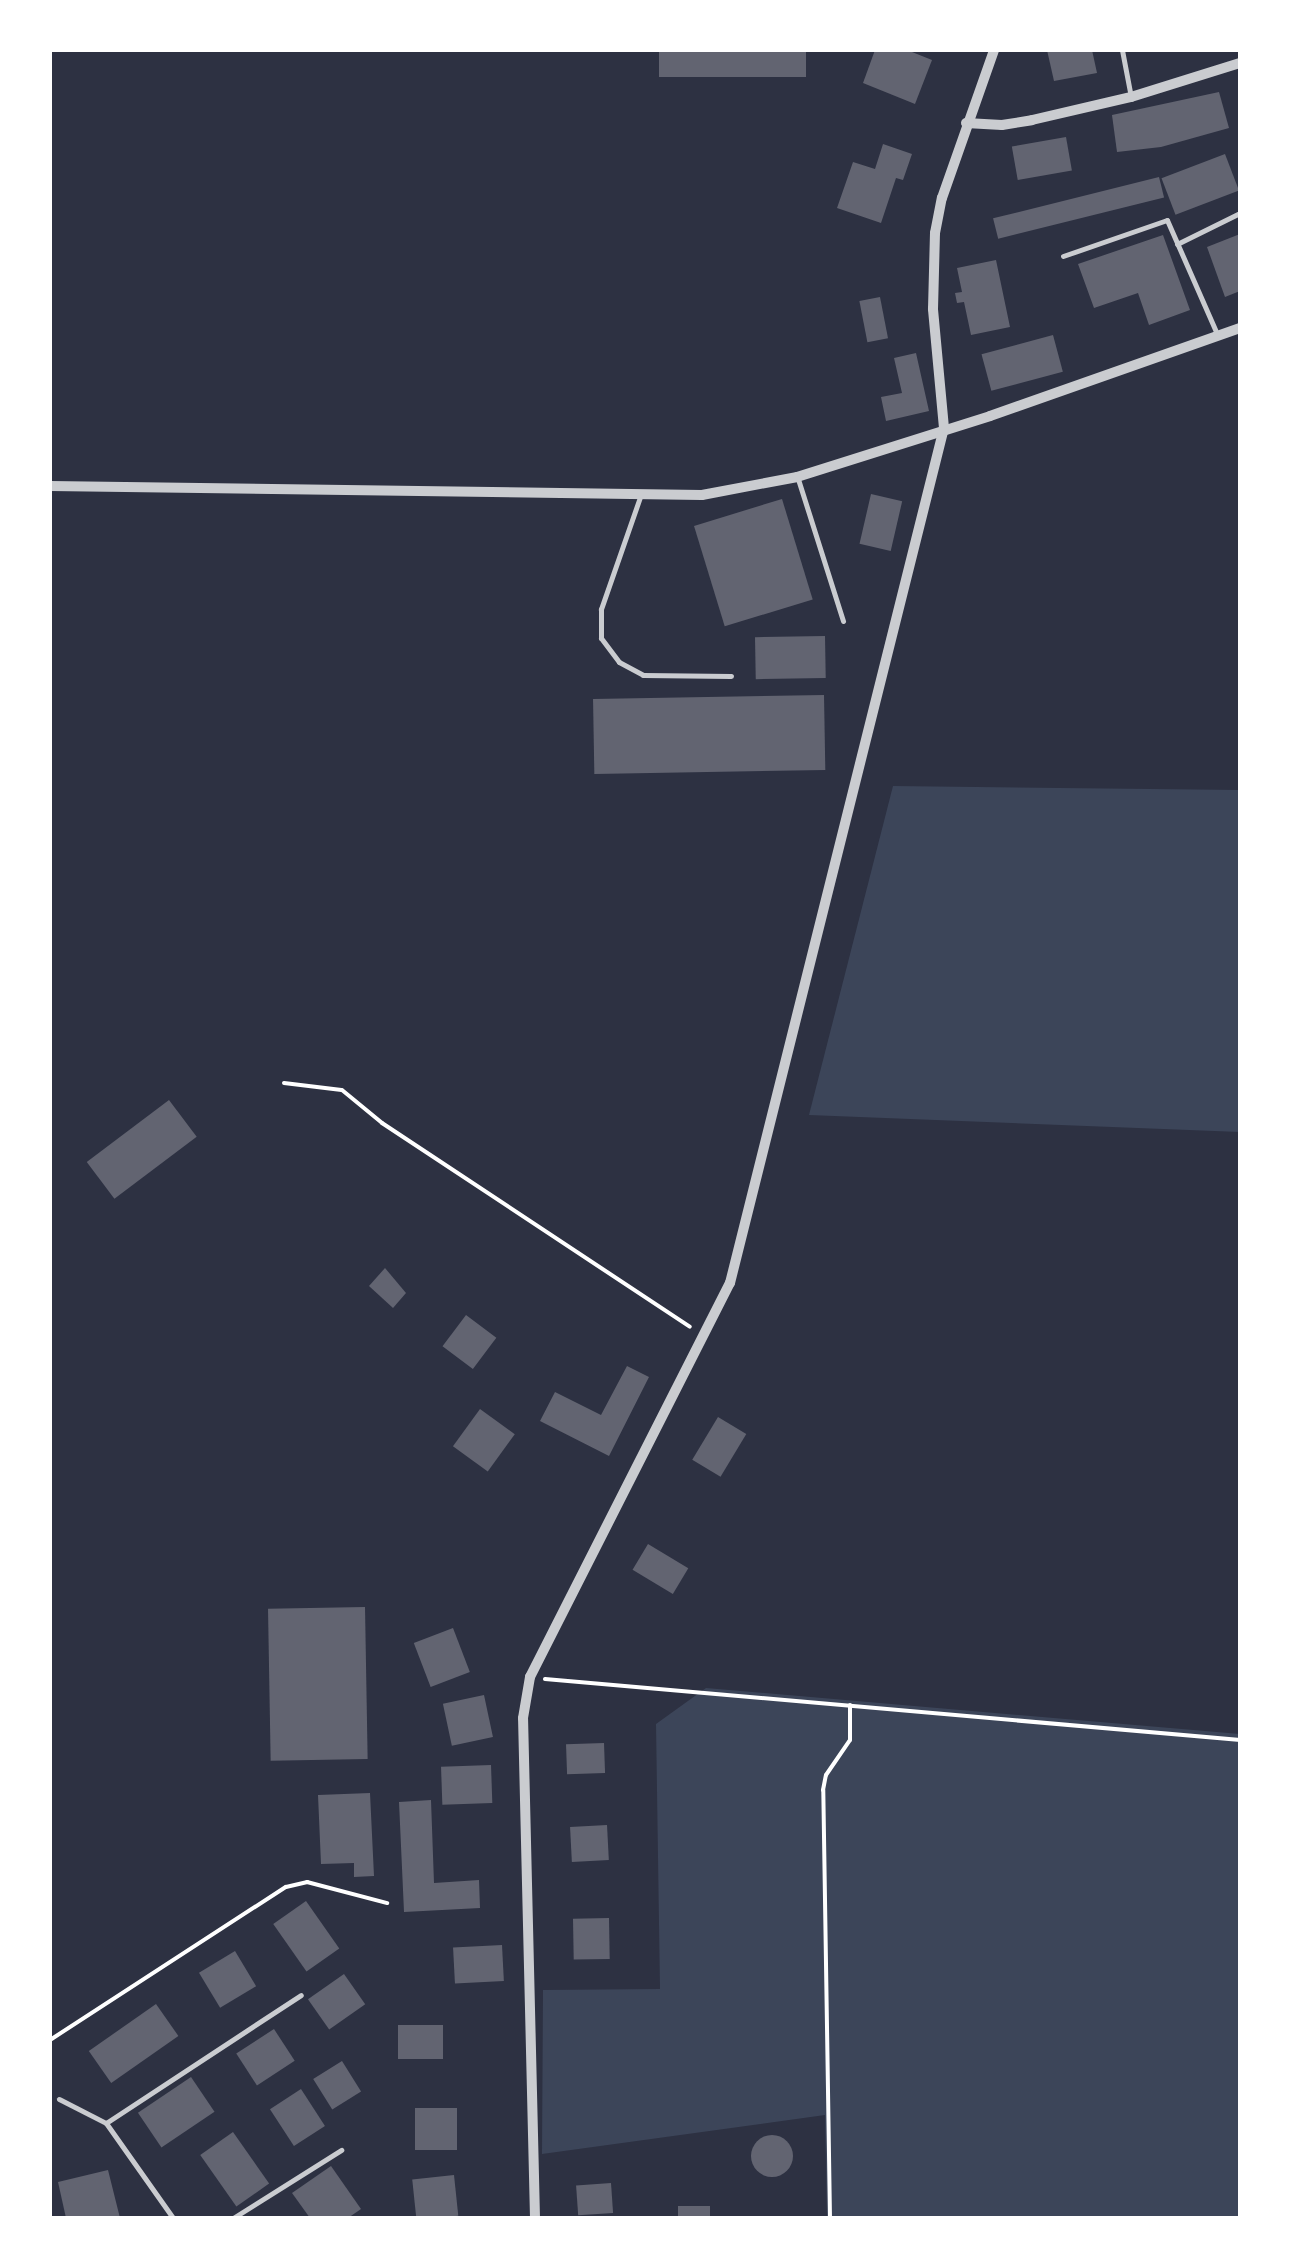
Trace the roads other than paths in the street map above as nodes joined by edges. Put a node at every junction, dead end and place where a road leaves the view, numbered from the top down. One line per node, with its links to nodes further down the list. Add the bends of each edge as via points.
1 (994, 50): 5 (street)
2 (1122, 50): 4 (lane)
3 (1240, 63): 4 (street)
4 (1131, 97): 5 (street, via 1002,125)
5 (966, 123): 11 (street, via 942,198 933,262)
6 (1240, 213): 7 (lane)
7 (1177, 244): 8 (lane, via 1167,220); 10 (lane)
8 (1063, 256)
9 (1240, 328): 10 (street)
10 (1218, 337): 11 (street)
11 (944, 428): 12 (street); 23 (street, via 730,1283 530,1677 523,1718)
12 (797, 476): 14 (street, via 702,496); 15 (lane)
13 (50, 486): 14 (street)
14 (640, 497): 16 (lane, via 601,609 600,638 642,675)
15 (843, 621)
16 (730, 676)
17 (300, 1995): 19 (lane)
18 (59, 2099): 19 (lane)
19 (106, 2123): 21 (lane)
20 (340, 2150): 22 (lane)
21 (173, 2218)
22 (233, 2218)
23 (535, 2218)

